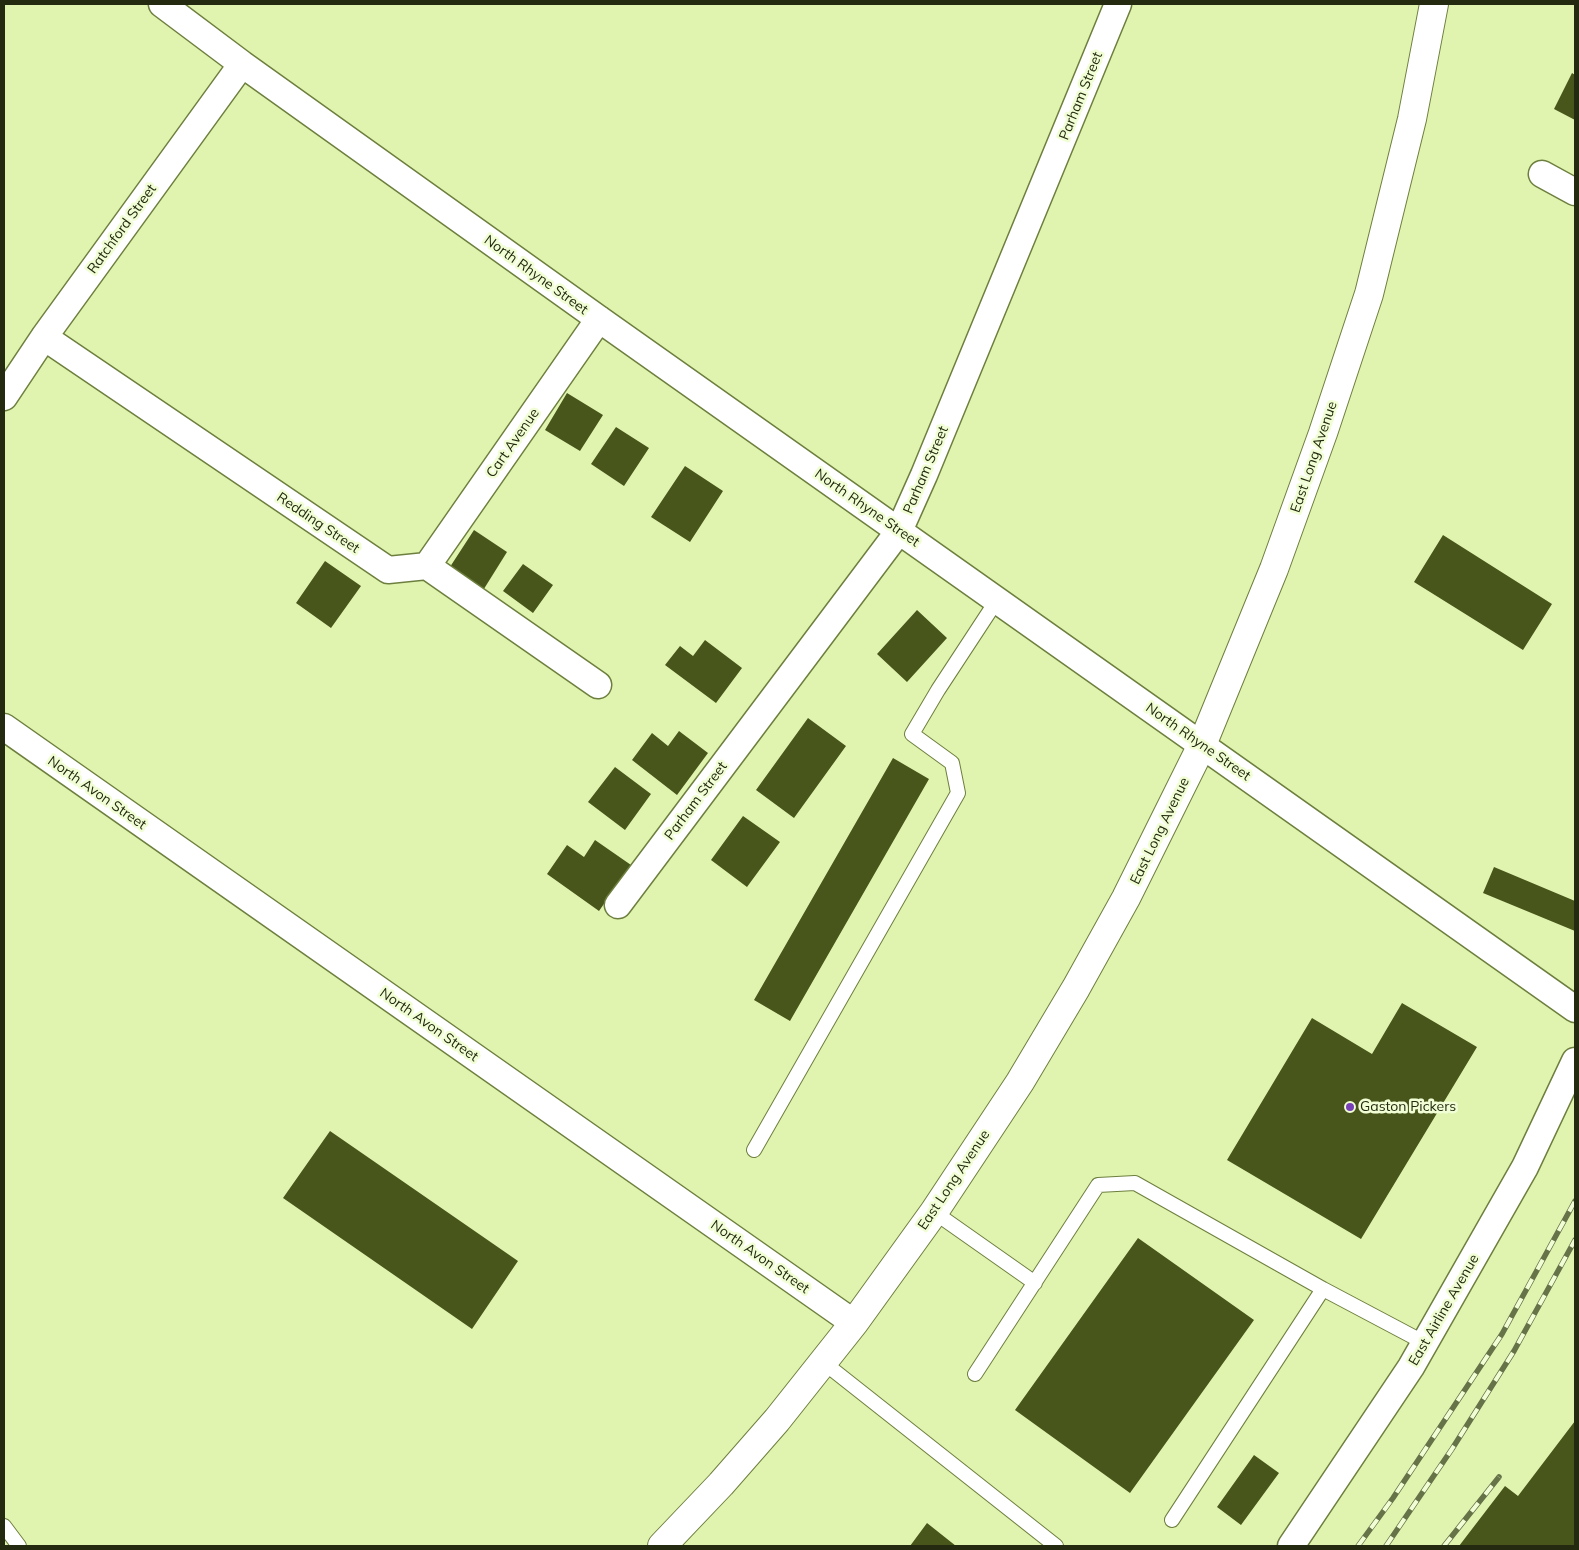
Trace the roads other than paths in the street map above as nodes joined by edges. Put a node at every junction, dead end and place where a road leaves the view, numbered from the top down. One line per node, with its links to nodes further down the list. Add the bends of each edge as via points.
1 (162, 4): 4 (street, North Rhyne Street)
2 (1118, 4): 10 (street, Parham Street)
3 (1434, 4): 15 (main road, East Long Avenue, via 1412,119 1369,294 1274,569)
4 (242, 64): 7 (street, North Rhyne Street); 8 (street, Ratchford Street)
5 (1542, 174): 6 (street)
6 (1575, 192)
7 (599, 319): 10 (street, North Rhyne Street); 11 (street, Cart Avenue)
8 (44, 337): 9 (street, Ratchford Street); 11 (street, Redding Street, via 388,570)
9 (4, 397)
10 (899, 531): 12 (street, North Rhyne Street); 16 (street, Parham Street)
11 (427, 566): 13 (street)
12 (997, 600): 15 (street, North Rhyne Street); 19 (lane, via 912,734 952,763 958,793)
13 (598, 685)
14 (4, 727): 23 (street, North Avon Street)
15 (1202, 745): 17 (street, North Rhyne Street); 20 (main road, East Long Avenue, via 1126,898 1076,988 1020,1082)
16 (618, 905)
17 (1575, 1009)
18 (1575, 1061): 24 (street, East Airline Avenue, via 1525,1167)
19 (754, 1150)
20 (934, 1212): 21 (lane); 23 (main road, East Long Avenue)
21 (1034, 1283): 22 (lane, via 1098,1185 1135,1183); 26 (lane)
22 (1323, 1289): 24 (lane); 27 (lane)
23 (854, 1323): 25 (main road, East Long Avenue)
24 (1425, 1343): 32 (street, East Airline Avenue)
25 (823, 1362): 30 (main road, East Long Avenue, via 722,1484); 31 (lane)
26 (975, 1374)
27 (1172, 1520)
28 (4, 1526): 29 (lane)
29 (19, 1546)
30 (662, 1546)
31 (1056, 1546)
32 (1291, 1546)

